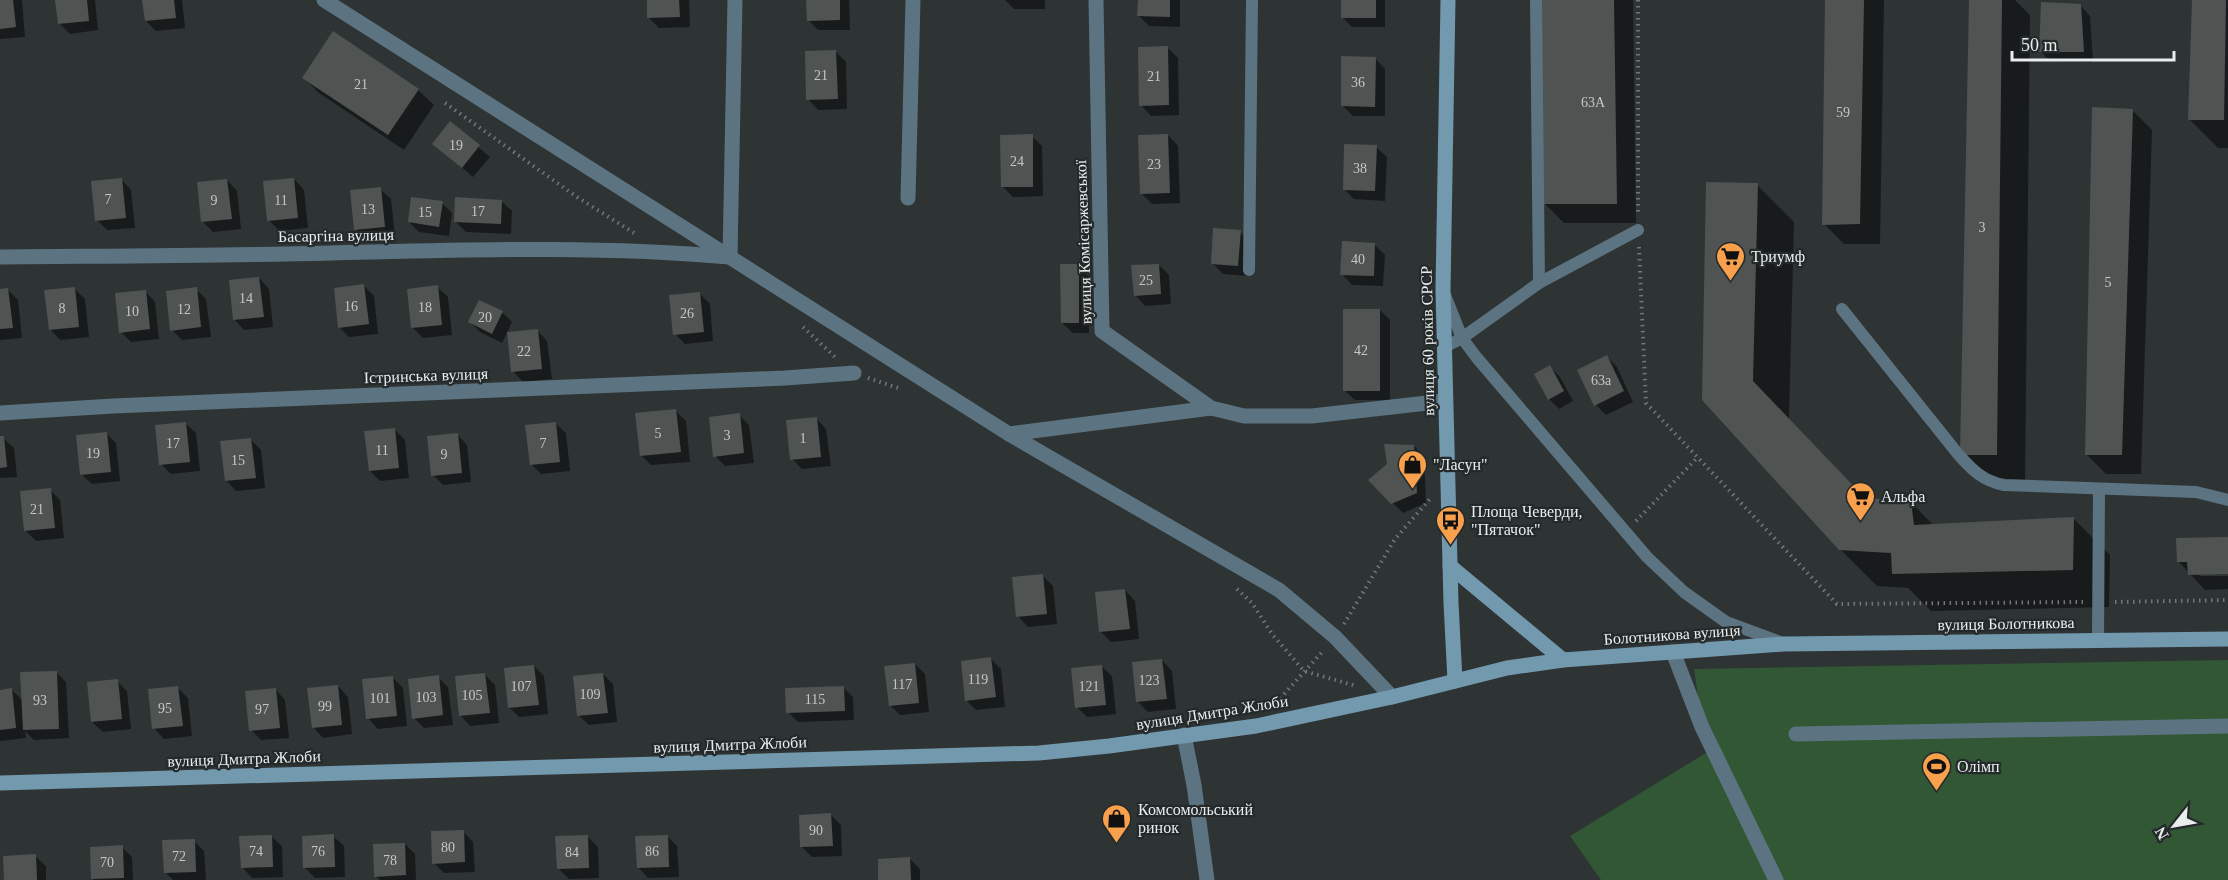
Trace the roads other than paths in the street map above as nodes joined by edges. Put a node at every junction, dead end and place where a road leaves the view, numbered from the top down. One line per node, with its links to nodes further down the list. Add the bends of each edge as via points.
1 (324, 0): 10 (street)
2 (735, 0): 10 (street)
3 (913, 0): 8 (street)
4 (1096, 0): 20 (street, вулиця Комісаржевської, via 1102,331)
5 (1252, 0): 12 (lane)
6 (1448, 0): 14 (main road, вулиця 60 років СРСР)
7 (1536, 0): 13 (lane)
8 (908, 198)
9 (1638, 230): 13 (lane)
10 (730, 257): 11 (street, Басаргіна вулиця, via 674,252 480,250); 22 (street)
11 (0, 258)
12 (1250, 270)
13 (1539, 283): 16 (lane)
14 (1443, 290): 16 (lane); 17 (main road, вулиця 60 років СРСР)
15 (1842, 309): 23 (lane, via 1975,473 2004,485)
16 (1462, 338): 17 (lane); 28 (lane, via 1647,557 1684,592 1726,621)
17 (1445, 347): 19 (main road, вулиця 60 років СРСР)
18 (854, 373): 21 (street, Істринська вулиця)
19 (1445, 401): 20 (street, вулиця Комісаржевської, via 1312,416 1244,416); 25 (main road, вулиця 60 років СРСР)
20 (1211, 408): 22 (street)
21 (0, 413)
22 (1010, 434): 32 (street, via 1279,590 1335,637)
23 (2099, 490): 24 (lane, via 2196,492); 27 (lane)
24 (2228, 500)
25 (1450, 566): 30 (main road); 31 (main road, вулиця 60 років СРСР)
26 (2228, 639): 27 (main road, вулиця Болотникова)
27 (2098, 640): 28 (main road, вулиця Болотникова)
28 (1784, 644): 29 (main road, Болотникова вулиця)
29 (1673, 652): 30 (main road, Болотникова вулиця); 38 (street, via 1702,727)
30 (1563, 660): 31 (main road, Болотникова вулиця)
31 (1455, 681): 32 (main road, вулиця Дмитра Жлоби)
32 (1392, 697): 35 (main road, вулиця Дмитра Жлоби, via 1256,726)
33 (2228, 726): 34 (street)
34 (1797, 734)
35 (1184, 735): 36 (main road, вулиця Дмитра Жлоби, via 1039,753); 37 (street)
36 (0, 783)
37 (1207, 880)
38 (1776, 880)

